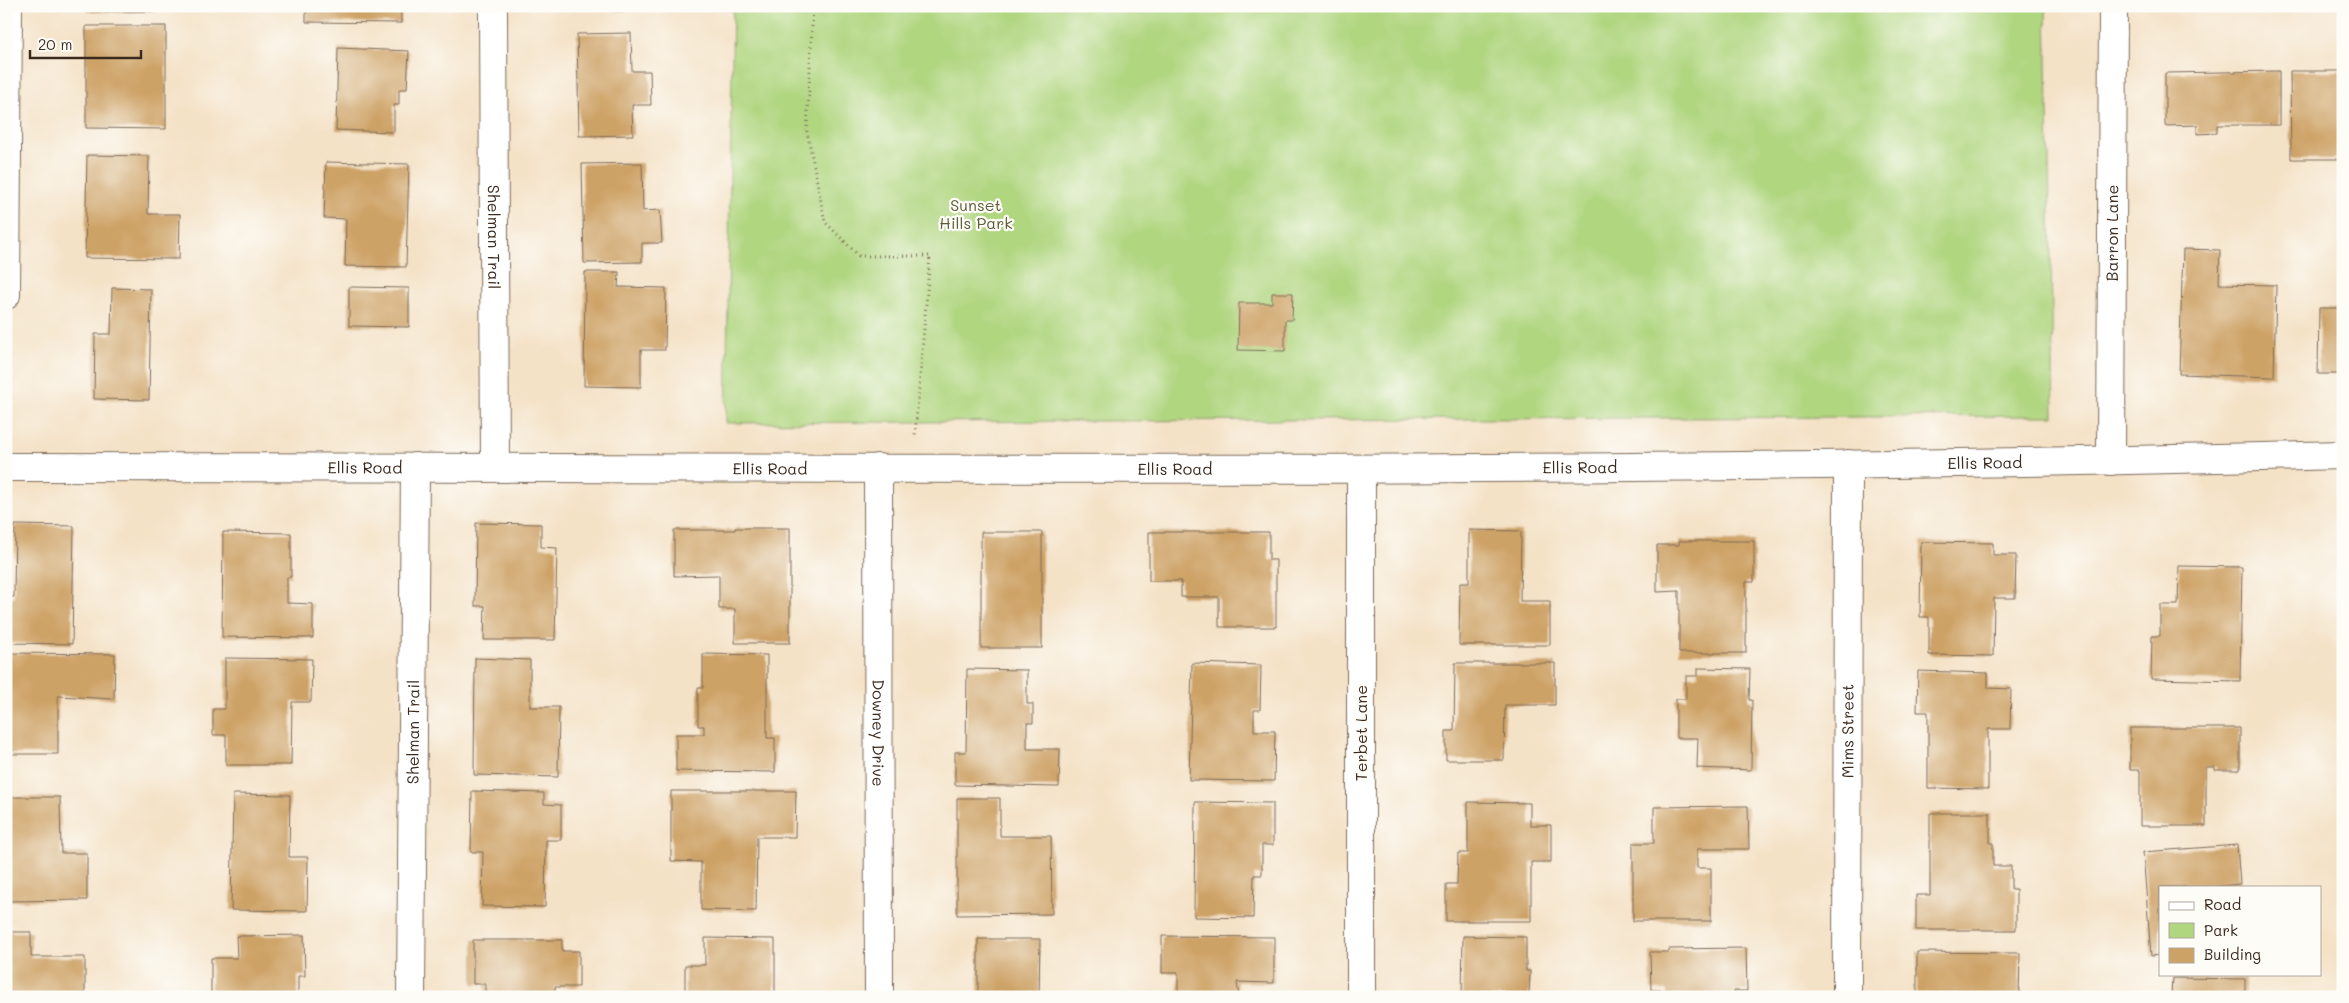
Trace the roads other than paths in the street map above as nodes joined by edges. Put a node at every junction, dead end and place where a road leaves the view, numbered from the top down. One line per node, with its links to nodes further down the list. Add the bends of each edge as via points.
1 (8, 6): 4 (street)
2 (493, 6): 10 (street, Shelman Trail)
3 (2114, 6): 6 (street, Barron Lane)
4 (6, 295)
5 (2343, 455): 6 (street, Ellis Road)
6 (2110, 461): 7 (street, Ellis Road)
7 (1848, 464): 12 (street, Ellis Road); 16 (street, Mims Street)
8 (6, 467): 9 (street, Ellis Road)
9 (415, 467): 10 (street, Ellis Road); 13 (street, Shelman Trail)
10 (495, 467): 11 (street, Ellis Road)
11 (878, 468): 12 (street, Ellis Road); 14 (street, Downey Drive)
12 (1362, 470): 15 (street, Terbet Lane)
13 (411, 997)
14 (879, 997)
15 (1361, 997)
16 (1847, 997)

